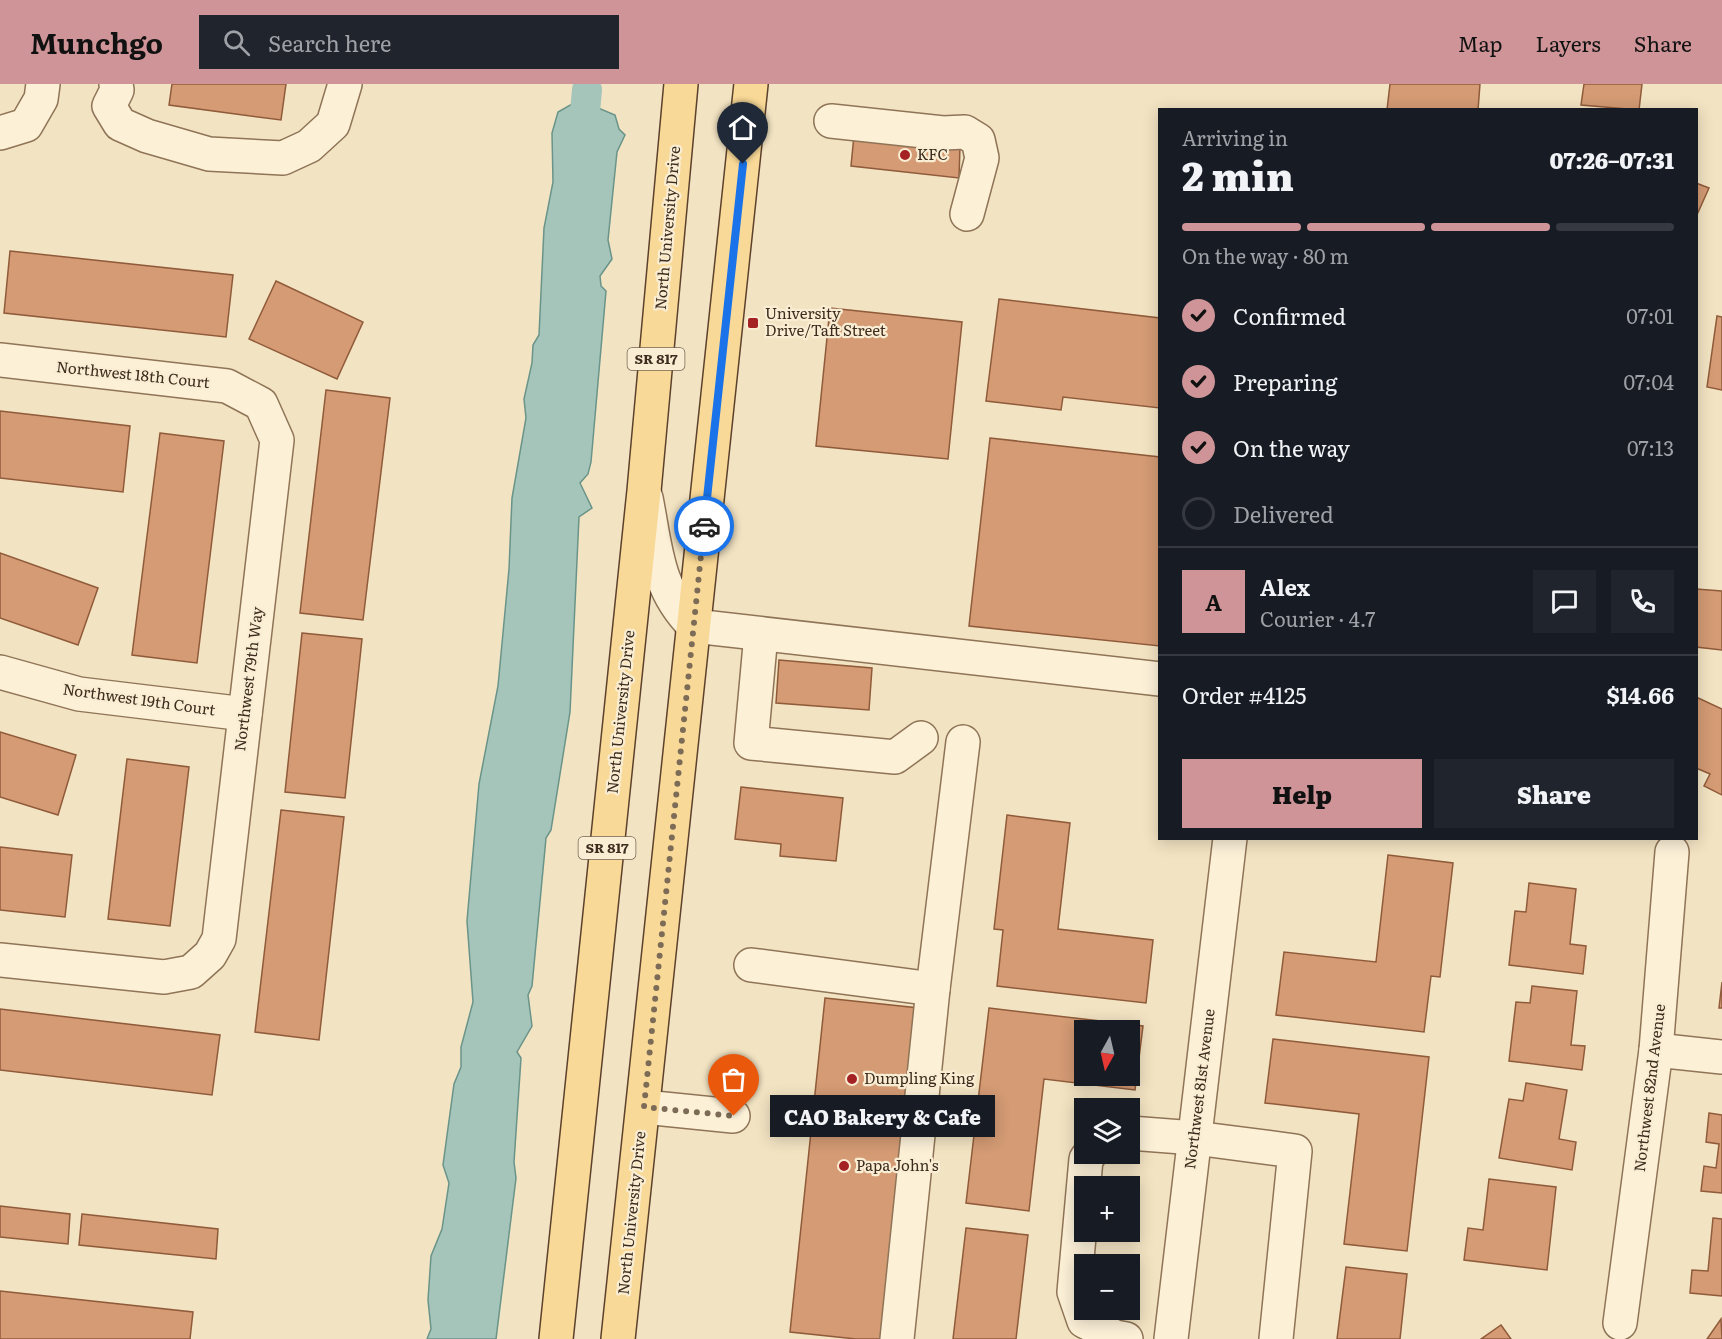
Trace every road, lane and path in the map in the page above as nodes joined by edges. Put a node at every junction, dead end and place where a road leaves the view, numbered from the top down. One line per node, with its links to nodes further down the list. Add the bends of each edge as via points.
1 (43, 84): 7 (street, via 41,99 26,125)
2 (116, 84): 3 (street, via 109,106 120,124 209,154 274,158 309,146 333,124)
3 (345, 84)
4 (681, 84): 11 (main road, North University Drive / SR 817)
5 (751, 84): 12 (main road, North University Drive)
6 (831, 121): 8 (street, via 965,132 978,140 982,158)
7 (0, 133)
8 (967, 214)
9 (0, 360): 10 (street, Northwest 18th Court, via 227,386)
10 (261, 404): 16 (street, Northwest 79th Way, via 277,440)
11 (644, 490): 12 (street, via 664,586 678,611); 32 (main road, North University Drive / SR 817)
12 (694, 626): 13 (street); 26 (main road, North University Drive)
13 (761, 634): 15 (street); 17 (street, via 751,743 895,757)
14 (0, 672): 16 (street, Northwest 19th Court, via 79,694)
15 (1158, 678)
16 (245, 714): 21 (street, Northwest 79th Way, via 219,939 210,955 192,972 164,977)
17 (921, 738)
18 (963, 742): 23 (street)
19 (1230, 840): 29 (street, Northwest 81st Avenue)
20 (1672, 852): 24 (street, Northwest 82nd Avenue)
21 (0, 960)
22 (751, 965): 23 (street)
23 (933, 989): 34 (street)
24 (1656, 1050): 25 (street); 31 (street, Northwest 82nd Avenue)
25 (1722, 1057)
26 (644, 1107): 27 (street); 33 (main road, North University Drive)
27 (734, 1116)
28 (1140, 1134): 29 (street)
29 (1195, 1138): 36 (street, Northwest 81st Avenue); 37 (street, via 1295,1151)
30 (1086, 1164): 35 (street, via 1074,1292 1084,1321)
31 (1620, 1323)
32 (556, 1339)
33 (618, 1339)
34 (897, 1339)
35 (1126, 1339)
36 (1171, 1339)
37 (1276, 1339)

